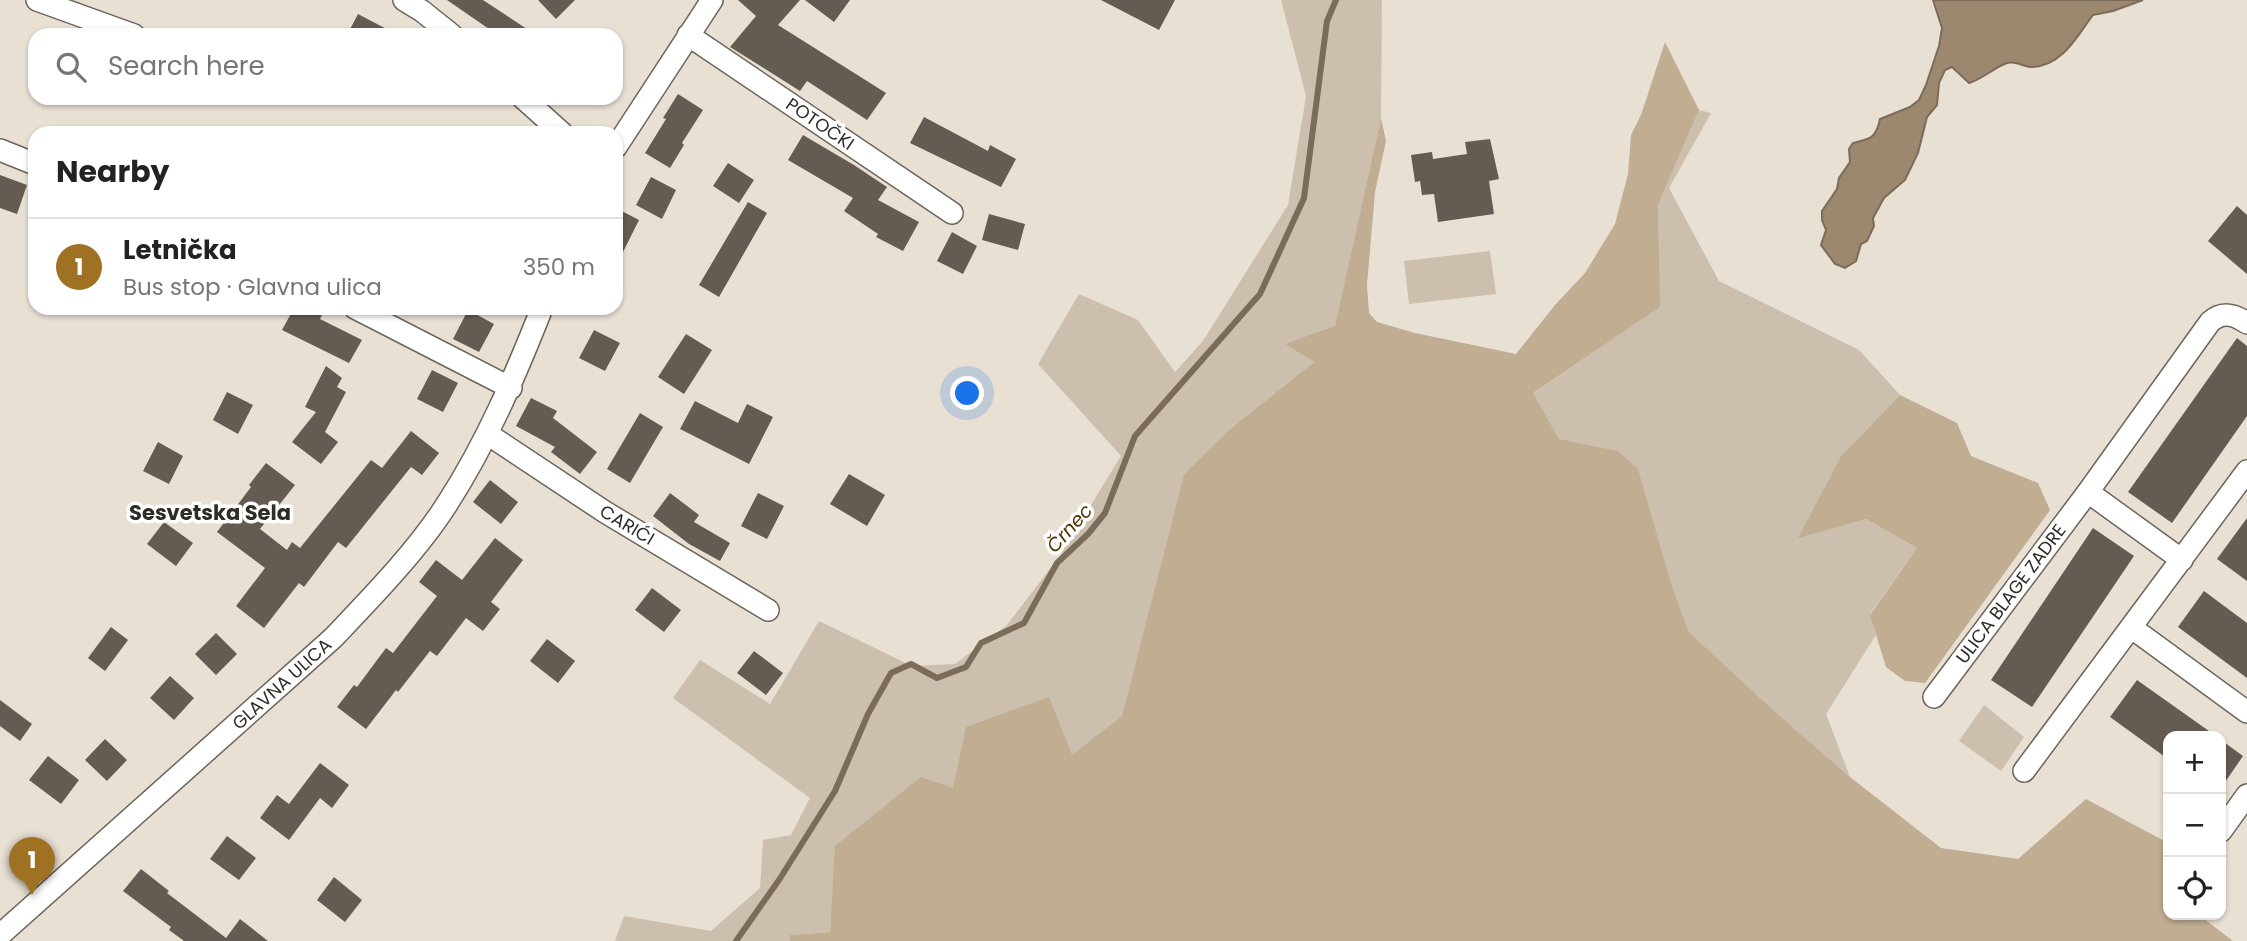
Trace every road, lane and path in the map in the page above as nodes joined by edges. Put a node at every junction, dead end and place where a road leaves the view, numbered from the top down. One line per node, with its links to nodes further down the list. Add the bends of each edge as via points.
1 (37, 0): 4 (street)
2 (404, 0): 5 (street)
3 (712, 0): 6 (street)
4 (115, 28)
5 (443, 28)
6 (688, 35): 9 (street); 12 (street, POTOČKI)
7 (531, 105): 8 (street)
8 (554, 126)
9 (623, 137)
10 (0, 149): 11 (street)
11 (28, 161)
12 (952, 213)
13 (369, 315): 16 (street)
14 (539, 315): 16 (street, GLAVNA ULICA)
15 (2247, 323): 19 (street, ULICA BLAGE ZADRE, via 2228,314 2210,321)
16 (511, 388): 17 (street, GLAVNA ULICA)
17 (489, 435): 21 (street, CARIĆI, via 605,512); 28 (street, GLAVNA ULICA, via 446,506 349,622)
18 (2247, 471): 20 (street)
19 (2088, 492): 20 (street); 23 (street, ULICA BLAGE ZADRE)
20 (2182, 560): 22 (street)
21 (768, 610)
22 (2132, 628): 24 (street); 25 (street)
23 (1934, 697)
24 (2247, 712)
25 (2024, 771)
26 (2247, 795): 27 (street)
27 (2226, 824)
28 (0, 935)

